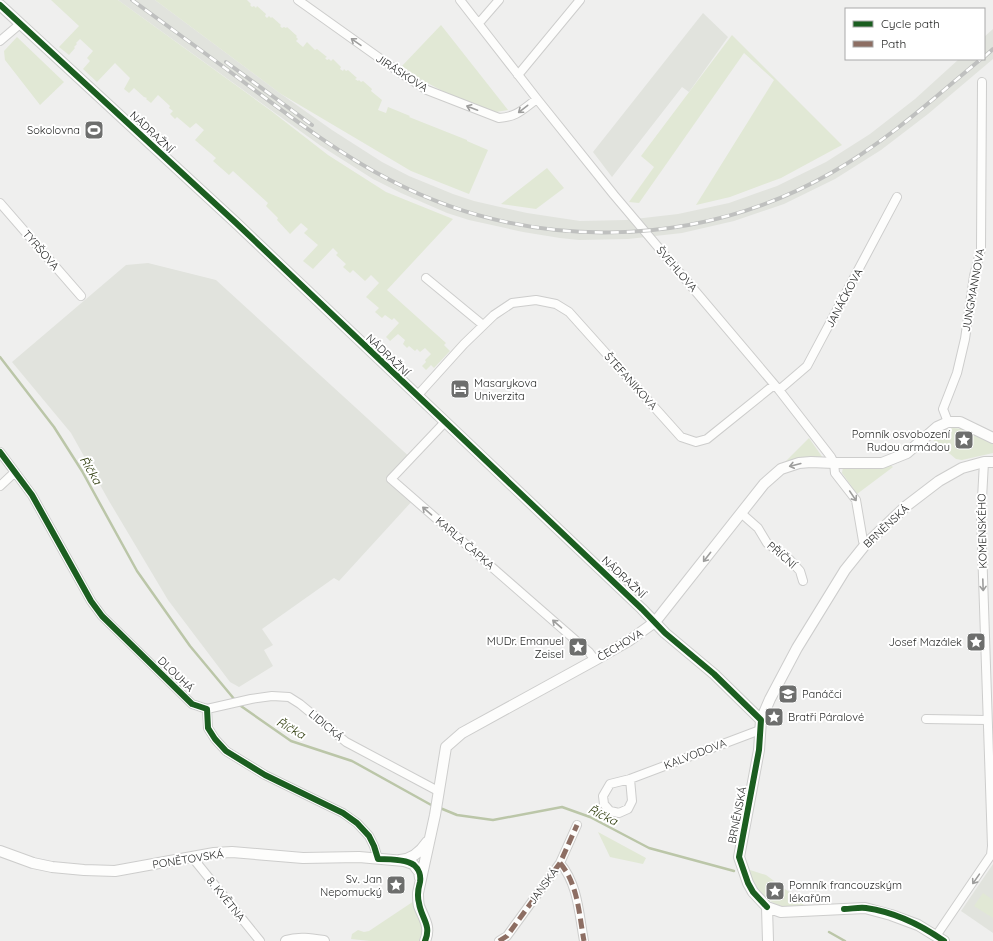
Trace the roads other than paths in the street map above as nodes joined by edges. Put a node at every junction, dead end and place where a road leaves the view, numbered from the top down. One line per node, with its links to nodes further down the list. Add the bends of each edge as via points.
1 (298, 0): 11 (street, JIRÁSKOVA, one-way to 1, via 519,113 509,118 499,118 427,90)
2 (460, 0): 6 (street, ŠVEHLOVA)
3 (499, 0): 6 (street)
4 (580, 0): 9 (street)
5 (0, 5): 7 (street, NÁDRAŽNÍ)
6 (479, 23): 9 (street, ŠVEHLOVA)
7 (20, 24): 8 (street); 18 (street, NÁDRAŽNÍ, via 235,222)
8 (0, 41)
9 (518, 75): 11 (street, ŠVEHLOVA)
10 (982, 82): 20 (street, JUNGMANNOVA, via 981,249 974,276 965,339 957,373 944,409)
11 (537, 99): 17 (street, ŠVEHLOVA, via 614,195)
12 (897, 197): 17 (street, JANÁČKOVA, via 807,366)
13 (0, 203): 15 (street, TYRŠOVA)
14 (426, 278): 16 (street)
15 (82, 296)
16 (483, 325): 17 (street, ŠTEFANIKOVA, via 512,303 536,300 556,304 569,312 681,437 696,442 707,439); 18 (street, ŠTEFANIKOVA)
17 (777, 388): 24 (street, ŠVEHLOVA)
18 (417, 396): 19 (street, NÁDRAŽNÍ)
19 (445, 422): 30 (street, NÁDRAŽNÍ); 33 (street, KARLA ČAPKA, one-way to 19, via 589,652 391,479)
20 (948, 422): 21 (street, via 960,422); 24 (street, ČECHOVA, via 937,427 907,453 882,463)
21 (993, 438)
22 (0, 452): 25 (street, DLOUHÁ)
23 (988, 462): 28 (street, BRNĚNSKÁ, via 962,468 939,481 905,506); 31 (street, KOMENSKÉHO, one-way to 31, via 981,517)
24 (834, 464): 27 (street, ČECHOVA, one-way to 27, via 799,463 781,469 764,484); 28 (street, one-way to 28, via 835,473 856,500)
25 (15, 472): 26 (street); 34 (street, DLOUHÁ, via 32,495 91,601 102,616 192,704)
26 (0, 486)
27 (740, 514): 29 (street, PŘÍČNÍ, via 758,528 767,544 790,560 800,571); 30 (street, ČECHOVA, one-way to 30)
28 (865, 545): 37 (street, BRNĚNSKÁ, via 845,570 797,648 770,699)
29 (803, 581)
30 (655, 622): 33 (street, ČECHOVA); 37 (street, NÁDRAŽNÍ, via 714,674)
31 (986, 650): 32 (street); 36 (street, KOMENSKÉHO)
32 (993, 656)
33 (595, 660): 39 (street, ČECHOVA, via 462,733 446,747)
34 (207, 709): 39 (street, LIDICKÁ, via 251,699 289,696 346,742); 44 (street, via 208,728 226,751 265,775 343,813 369,836)
35 (926, 719): 36 (street)
36 (987, 720): 49 (street, KOMENSKÉHO, one-way to 49, via 991,855)
37 (761, 725): 38 (street, KALVODOVA); 48 (street, BRNĚNSKÁ, via 759,750 739,857 753,892)
38 (630, 779): 38 (street, KALVODOVA, via 610,784 603,796 604,804 610,811 619,813 628,809 632,801)
39 (438, 795): 41 (street, ČECHOVA)
40 (578, 825): 46 (street, JANSKÁ)
41 (430, 836): 45 (street, via 422,849 414,855 403,860); 47 (street, ČECHOVA)
42 (0, 851): 43 (street, PONĚTOVSKÁ, via 52,867 84,870 115,871)
43 (192, 858): 44 (street, PONĚTOVSKÁ, via 232,852 303,858); 50 (street, 8. KVĚTNA)
44 (378, 858): 45 (street, PONĚTOVSKÁ)
45 (391, 860): 47 (street, PONĚTOVSKÁ, via 413,864)
46 (560, 863): 54 (street, JANSKÁ, via 507,936); 55 (street, via 576,893)
47 (420, 878): 53 (street, ČECHOVA, via 419,905 427,924 428,935)
48 (767, 907): 49 (street, via 781,912 865,908 918,924); 56 (street)
49 (940, 938)
50 (260, 941)
51 (286, 941): 52 (street)
52 (324, 941)
53 (425, 941)
54 (499, 941)
55 (584, 941)
56 (768, 941)

